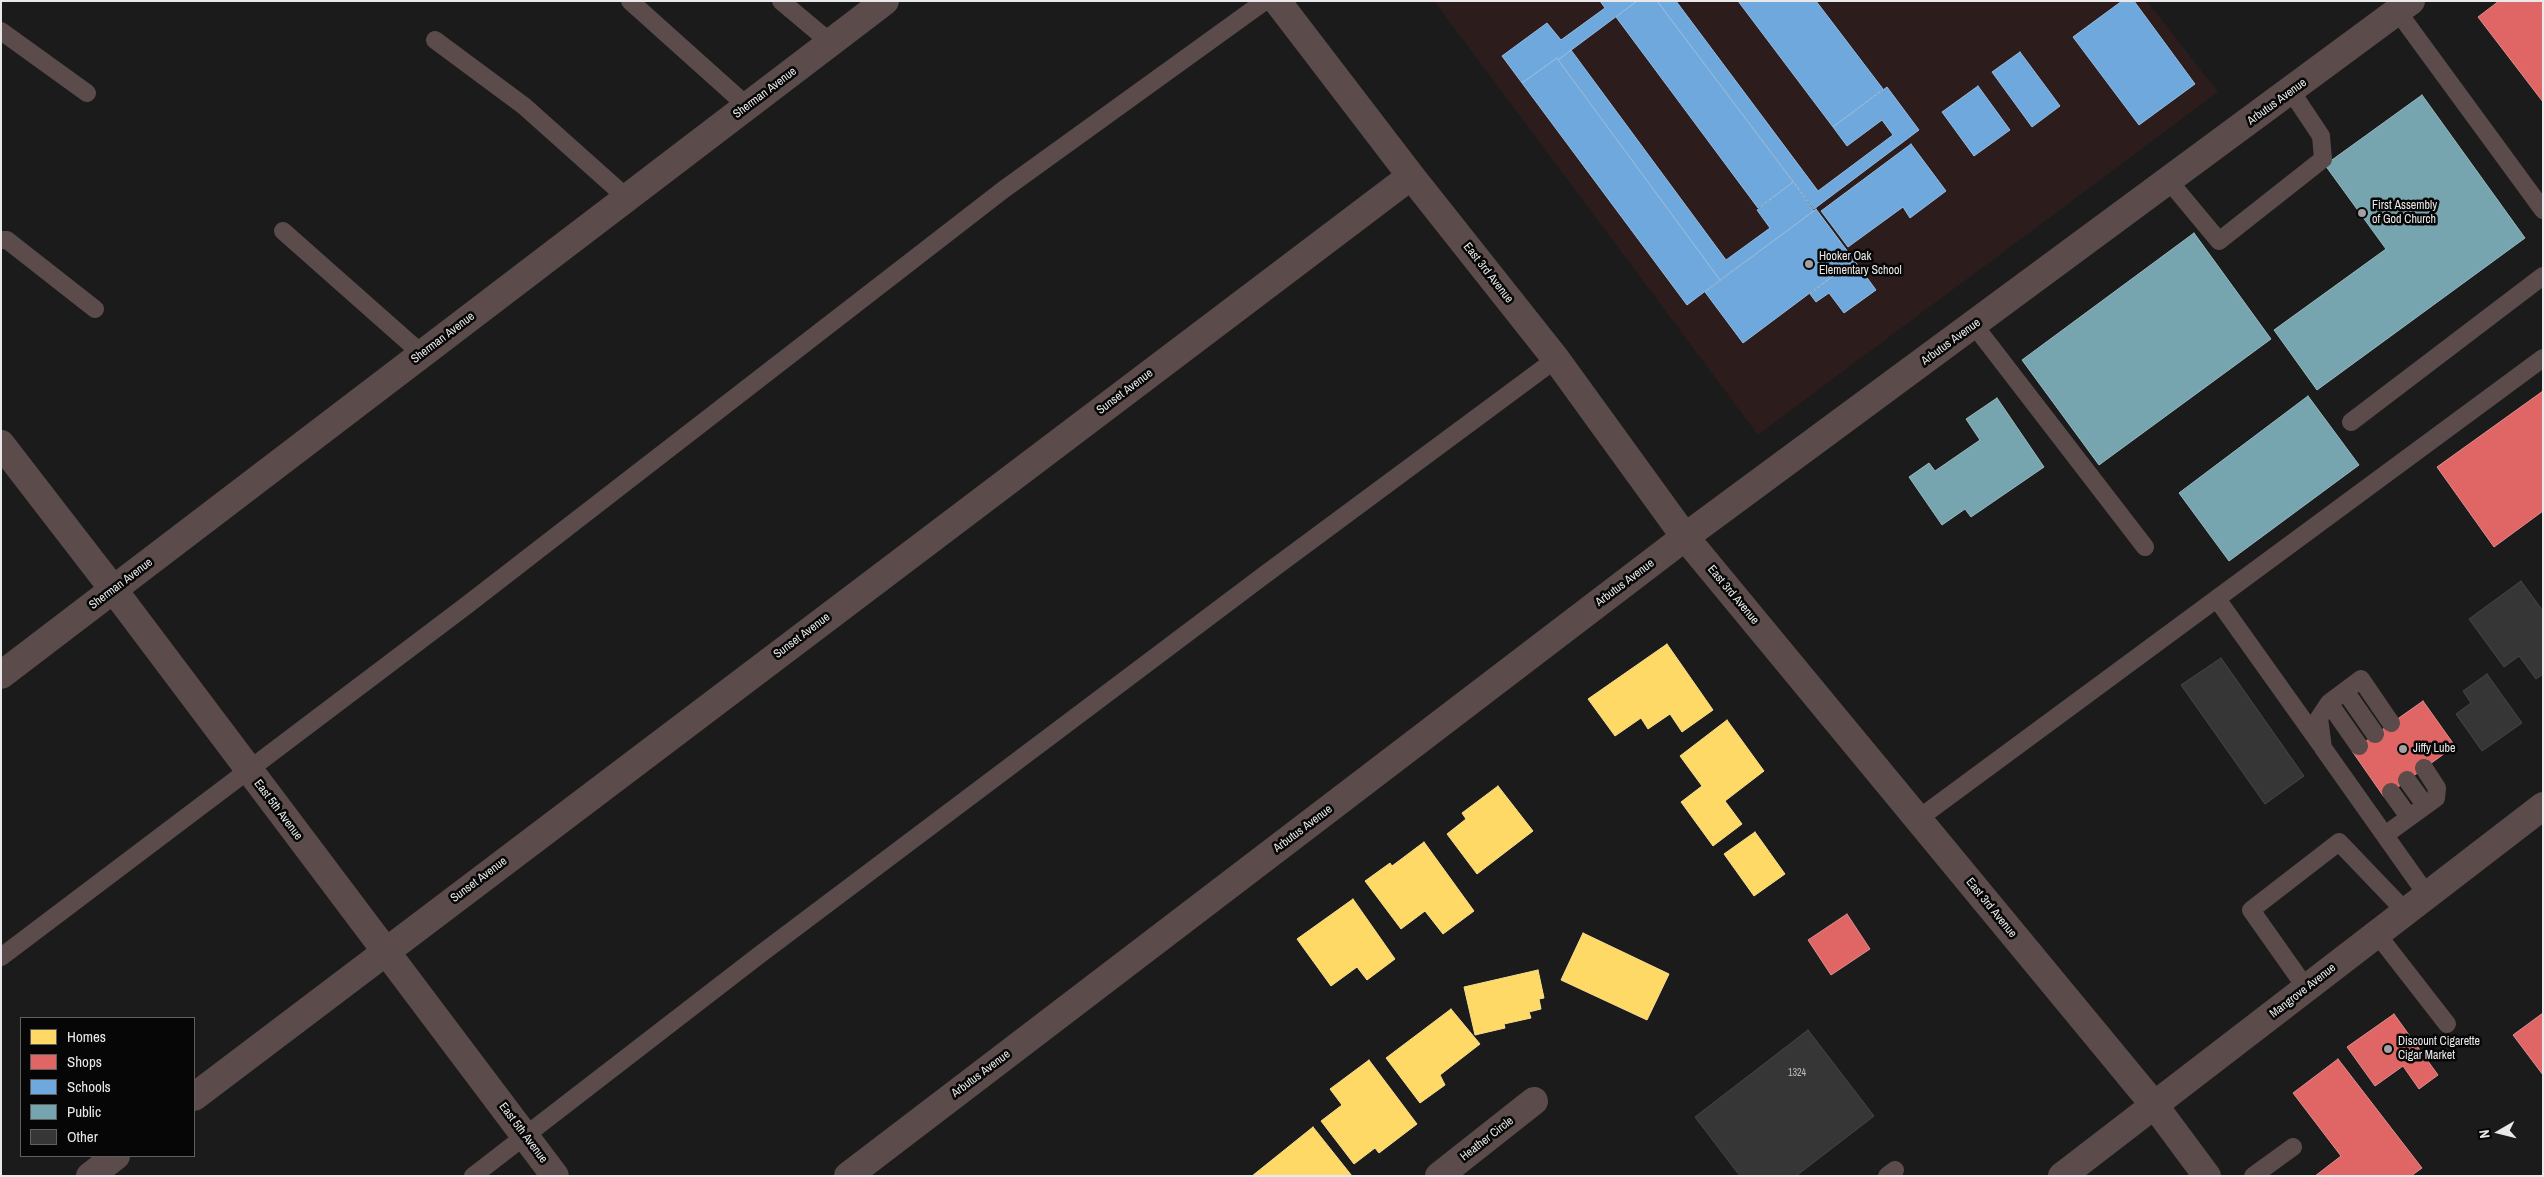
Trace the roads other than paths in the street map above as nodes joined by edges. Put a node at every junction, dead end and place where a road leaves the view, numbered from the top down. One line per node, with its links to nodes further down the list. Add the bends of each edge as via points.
1 (630, 1): 12 (lane)
2 (781, 1): 9 (lane)
3 (885, 1): 9 (street, Sherman Avenue)
4 (1265, 1): 39 (lane, via 1003,190)
5 (1277, 1): 13 (street, East 3rd Avenue)
6 (2405, 6): 10 (street, Arbutus Avenue); 16 (lane)
7 (1, 31): 11 (lane)
8 (435, 40): 15 (lane, via 524,106)
9 (831, 42): 12 (street, Sherman Avenue)
10 (2291, 91): 14 (street, Arbutus Avenue); 14 (lane, via 2321,136 2323,159 2219,241)
11 (87, 93)
12 (747, 106): 15 (street, Sherman Avenue)
13 (1411, 176): 24 (street, East 3rd Avenue); 50 (street, Sunset Avenue)
14 (2169, 181): 21 (street, Arbutus Avenue)
15 (627, 198): 22 (street, Sherman Avenue)
16 (2543, 210)
17 (283, 231): 22 (lane)
18 (1, 240): 20 (lane, via 7,240)
19 (2543, 276): 25 (lane)
20 (95, 309)
21 (1974, 324): 27 (street, Arbutus Avenue); 28 (lane)
22 (422, 354): 29 (street, Sherman Avenue)
23 (2543, 358): 30 (lane)
24 (1556, 359): 27 (street, East 3rd Avenue); 57 (lane, via 758,956)
25 (2351, 422)
26 (1, 444): 29 (street, East 5th Avenue)
27 (1686, 537): 45 (street, East 3rd Avenue); 63 (street, Arbutus Avenue)
28 (2145, 547)
29 (113, 589): 31 (street, Sherman Avenue); 39 (street, East 5th Avenue)
30 (2217, 599): 37 (lane); 45 (lane)
31 (1, 675)
32 (2345, 691): 33 (lane); 34 (lane, via 2361,679); 35 (lane)
33 (2329, 703): 36 (lane); 37 (lane, via 2319,718)
34 (2391, 723)
35 (2375, 734)
36 (2359, 746)
37 (2323, 748): 46 (lane)
38 (2424, 768): 42 (lane, via 2437,788 2436,798)
39 (248, 772): 50 (street, East 5th Avenue); 51 (lane)
40 (2407, 780): 42 (lane)
41 (2391, 792): 44 (lane)
42 (2425, 805): 44 (lane)
43 (2543, 806): 47 (street, Mangrove Avenue)
44 (2409, 817): 46 (lane)
45 (1918, 819): 56 (street, East 3rd Avenue)
46 (2385, 835): 47 (lane)
47 (2427, 895): 48 (street, Mangrove Avenue)
48 (2406, 912): 49 (street, Mangrove Avenue); 52 (lane, via 2339,842 2251,910)
49 (2377, 934): 52 (street, Mangrove Avenue); 53 (lane)
50 (385, 951): 54 (street, Sunset Avenue); 57 (street, East 5th Avenue)
51 (1, 957)
52 (2306, 988): 56 (street, Mangrove Avenue)
53 (2447, 1024)
54 (195, 1096)
55 (1534, 1101): 64 (street, Heather Circle)
56 (2154, 1106): 65 (street, Mangrove Avenue); 66 (street, East 3rd Avenue)
57 (525, 1136): 61 (lane); 62 (street, East 5th Avenue)
58 (2293, 1147): 67 (lane)
59 (115, 1157): 60 (street)
60 (90, 1176)
61 (474, 1176)
62 (555, 1176)
63 (848, 1176)
64 (1439, 1176)
65 (2062, 1176)
66 (2207, 1176)
67 (2253, 1176)

